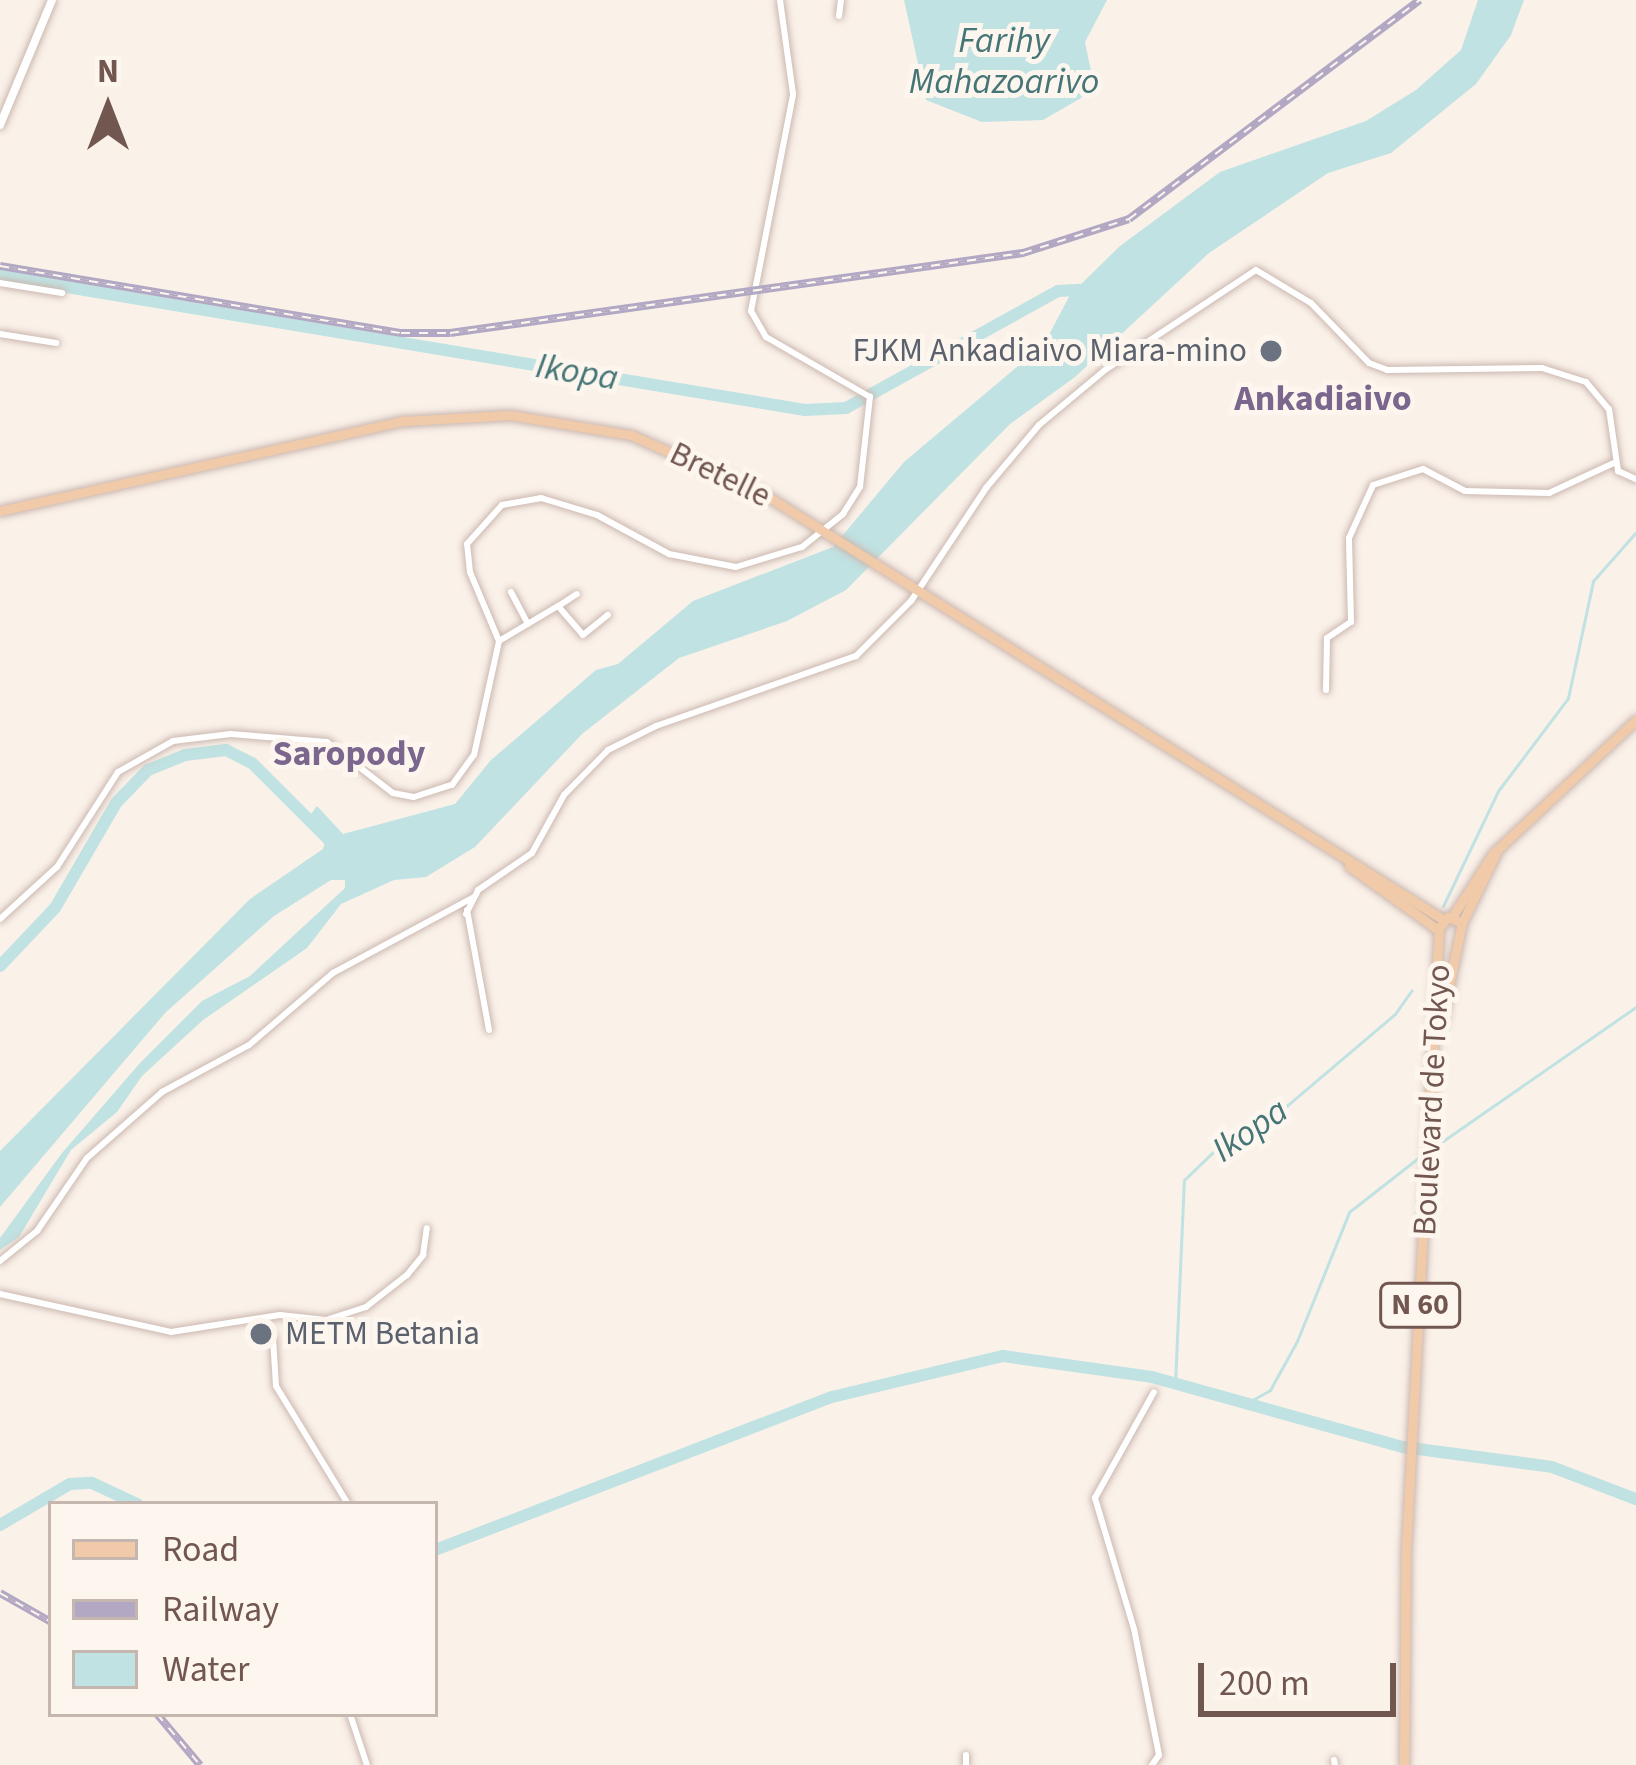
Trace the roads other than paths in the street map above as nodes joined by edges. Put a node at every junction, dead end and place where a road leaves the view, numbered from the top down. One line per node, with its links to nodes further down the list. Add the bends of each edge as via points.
1 (52, 0): 5 (street)
2 (780, 0): 13 (street, via 793,94 751,291 753,324 870,397 860,488)
3 (841, 0): 4 (street)
4 (839, 16)
5 (0, 125)
6 (0, 283): 7 (street)
7 (62, 293)
8 (0, 334): 9 (street)
9 (56, 343)
10 (1613, 463): 11 (street); 14 (street, via 1609,409 1586,382 1542,368 1387,370 1369,363 1311,303 1256,270 1039,424); 21 (street, via 1549,493 1465,491 1423,469 1373,485 1348,538 1352,622 1327,638)
11 (1636, 479)
12 (0, 511): 13 (main road, Bretelle, via 360,429 491,414 583,424 676,450)
13 (827, 533): 14 (main road, Bretelle); 20 (street, via 766,564 736,567 688,560 597,515 518,498 488,514 467,544 470,572)
14 (914, 587): 23 (street, via 856,656 608,750 564,795 532,853 478,890); 25 (main road, Bretelle)
15 (511, 592): 19 (street)
16 (577, 594): 17 (street)
17 (558, 606): 18 (street, via 583,635); 19 (street)
18 (608, 615)
19 (527, 624): 20 (street)
20 (499, 640): 24 (street, via 474,754 452,785 414,797 393,793 327,742 231,734 173,741 118,772 57,867)
21 (1326, 691)
22 (1636, 720): 25 (main road, Boulevard de Tokyo, via 1472,876)
23 (466, 914): 27 (street); 30 (street, via 472,897 333,973 249,1045 162,1092 87,1158 38,1231)
24 (0, 919)
25 (1448, 926): 26 (main road, Bretelle); 26 (main road); 28 (main road, Boulevard de Tokyo)
26 (1456, 942): 28 (main road)
27 (489, 1030)
28 (1438, 1034): 40 (main road, Boulevard de Tokyo / N 60, via 1412,1454)
29 (427, 1228): 32 (street, via 418,1264 366,1307 326,1320)
30 (0, 1262)
31 (0, 1294): 32 (street, via 151,1330)
32 (262, 1322): 34 (street, via 273,1338 276,1386)
33 (1154, 1392): 39 (street, via 1095,1498 1134,1629 1159,1755)
34 (346, 1501)
35 (351, 1717): 37 (street)
36 (966, 1755): 38 (street)
37 (367, 1765)
38 (966, 1765)
39 (1152, 1765)
40 (1404, 1765)

